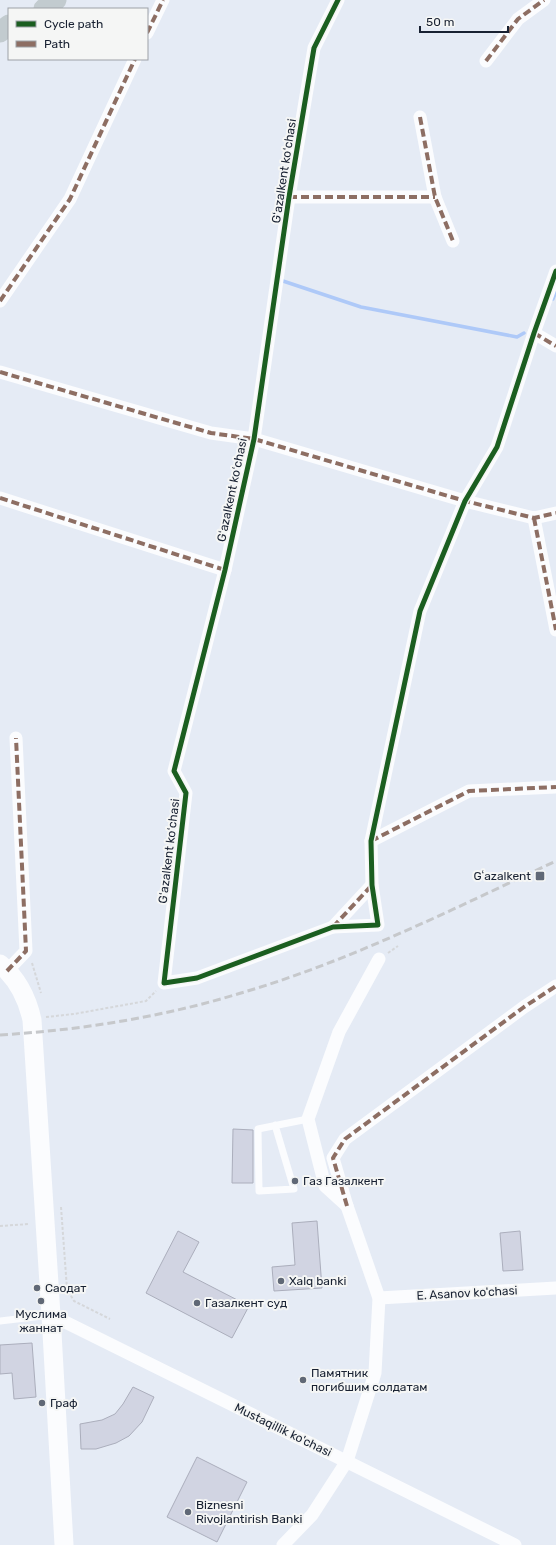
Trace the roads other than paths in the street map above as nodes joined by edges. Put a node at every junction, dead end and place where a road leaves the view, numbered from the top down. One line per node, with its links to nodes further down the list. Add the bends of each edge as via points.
1 (43, 0): 6 (main road)
2 (56, 0): 7 (main road)
3 (163, 0): 9 (street)
4 (338, 0): 16 (street, Gʻazalkent koʻchasi, via 314,48)
5 (544, 0): 14 (street, via 518,19)
6 (32, 8)
7 (45, 8)
8 (8, 26): 10 (main road)
9 (148, 31)
10 (0, 32)
11 (8, 36): 12 (main road)
12 (0, 42)
13 (135, 60): 20 (street, via 70,199)
14 (486, 61)
15 (420, 117): 17 (street)
16 (289, 197): 17 (street); 24 (street, Gʻazalkent koʻchasi)
17 (435, 197): 18 (street)
18 (453, 241)
19 (556, 273): 21 (street)
20 (0, 300)
21 (534, 333): 22 (street); 26 (street, via 497,446)
22 (556, 346)
23 (0, 372): 24 (street, via 211,433)
24 (254, 439): 26 (street); 29 (street, Gʻazalkent koʻchasi)
25 (0, 498): 29 (street)
26 (465, 501): 28 (street); 33 (street, via 420,611)
27 (556, 513): 28 (street)
28 (534, 518): 30 (street)
29 (225, 570): 35 (street, Gʻazalkent koʻchasi, via 174,771 186,793 164,983 197,978)
30 (556, 630)
31 (16, 738): 37 (street, via 26,951)
32 (556, 787): 33 (street, via 469,791)
33 (371, 841): 34 (street)
34 (372, 885): 35 (street); 35 (street, via 378,925)
35 (333, 927)
36 (379, 959): 39 (street, via 339,1032)
37 (4, 968): 44 (main road, via 24,993 32,1020)
38 (556, 986): 41 (street, via 345,1139 333,1158)
39 (308, 1119): 40 (lane); 41 (street, via 325,1186)
40 (275, 1125): 40 (lane, via 258,1129 259,1191 294,1189)
41 (347, 1206): 43 (street)
42 (556, 1288): 43 (street, E. Asanov ko'chasi)
43 (379, 1298): 46 (street, via 375,1373)
44 (51, 1315): 45 (lane); 46 (street, Mustaqillik ko'chasi); 47 (main road)
45 (0, 1321)
46 (347, 1461): 48 (street, via 312,1515); 49 (street, Mustaqillik ko'chasi)
47 (64, 1545)
48 (283, 1545)
49 (515, 1545)

